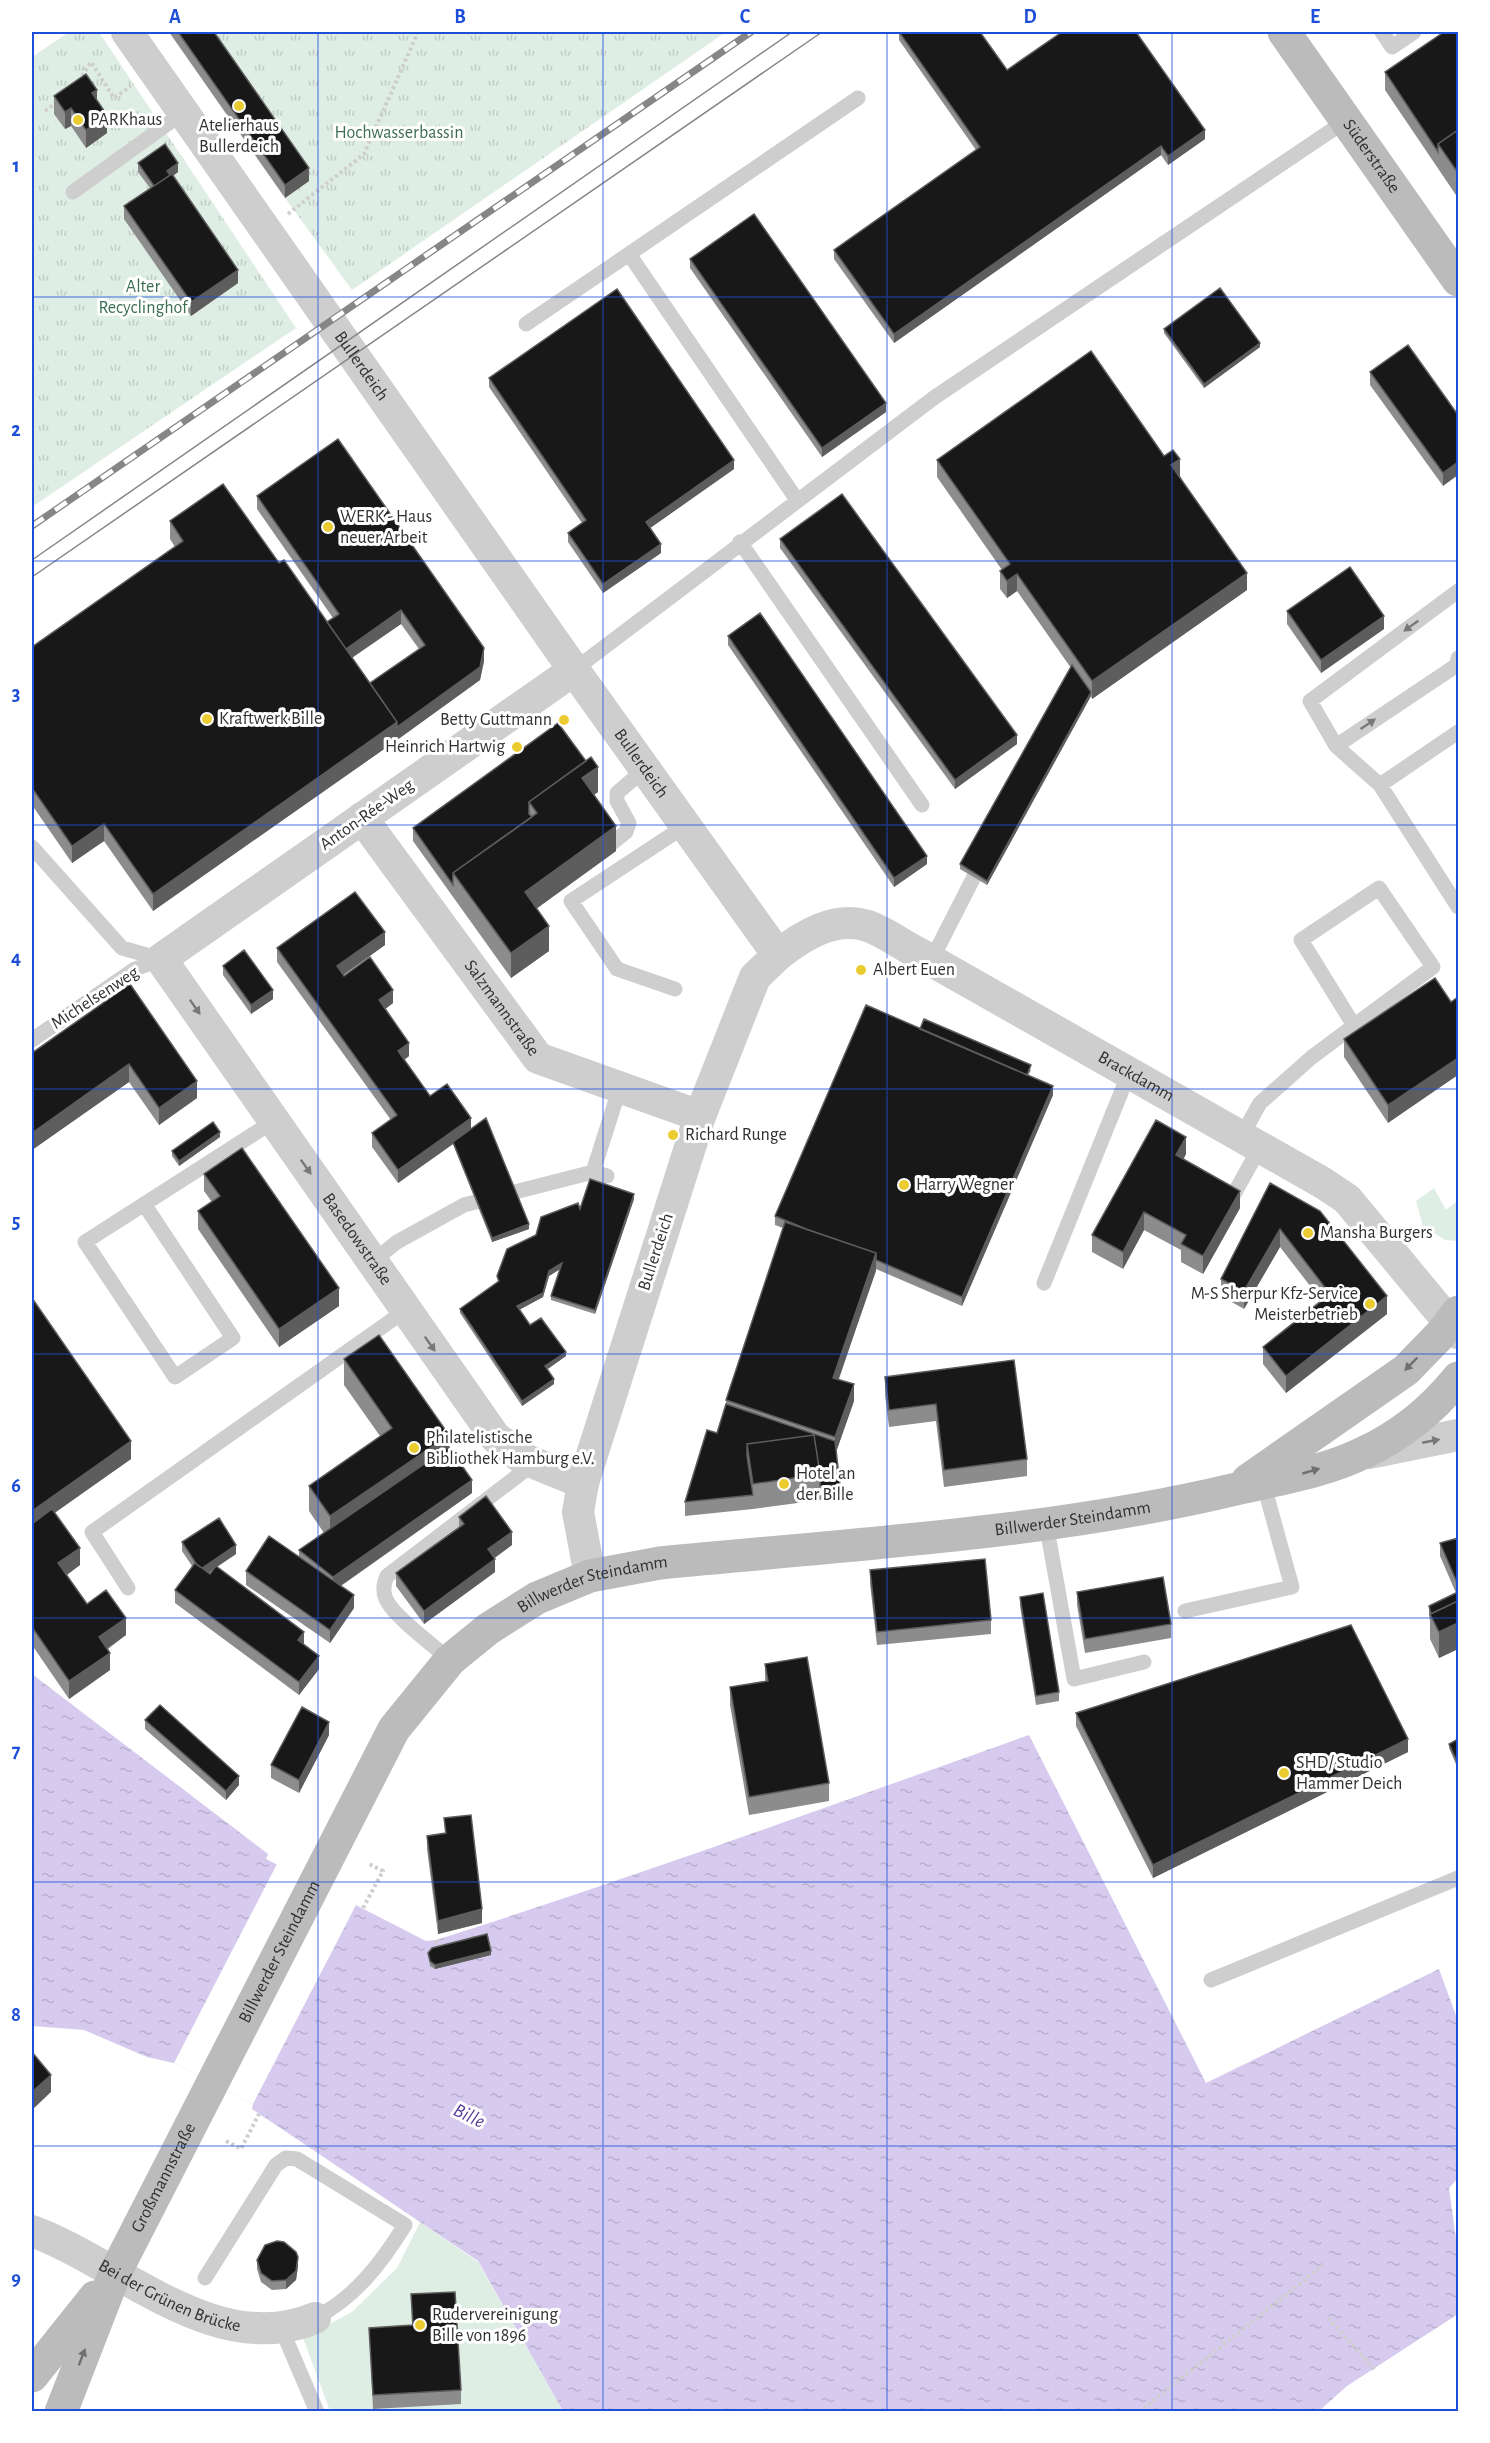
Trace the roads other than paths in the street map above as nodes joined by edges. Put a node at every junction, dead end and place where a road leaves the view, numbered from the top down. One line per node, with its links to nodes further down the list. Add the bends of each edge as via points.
1 (127, 32): 6 (street, Bullerdeich)
2 (1285, 32): 7 (main road, Süderstraße)
3 (1382, 32): 4 (lane, via 1392,47)
4 (1414, 32)
5 (858, 98): 9 (lane)
6 (184, 112): 8 (lane); 16 (street, Bullerdeich)
7 (1347, 120): 10 (main road, Süderstraße); 12 (lane, via 935,397)
8 (73, 192)
9 (629, 254): 11 (lane); 12 (lane)
10 (1458, 280)
11 (526, 324)
12 (797, 500): 13 (lane)
13 (740, 542): 16 (lane); 21 (lane)
14 (1458, 591): 18 (lane, one-way to 18, via 1310,701)
15 (1458, 658): 18 (lane, one-way to 15, via 1457,665)
16 (574, 670): 19 (street, Bullerdeich); 22 (street, Anton-Rée-Weg)
17 (1458, 732): 20 (lane)
18 (1336, 746): 20 (lane)
19 (645, 770): 23 (street, Bullerdeich); 24 (lane, via 617,793 629,823 626,832)
20 (1380, 785): 27 (lane)
21 (922, 805)
22 (362, 818): 29 (street, Anton-Rée-Weg); 35 (street, Salzmannstraße, via 538,1058)
23 (685, 826): 28 (street, Bullerdeich); 31 (lane, via 571,901 617,969)
24 (611, 844)
25 (990, 846): 30 (lane)
26 (32, 848): 29 (lane, via 122,948)
27 (1458, 907)
28 (777, 955): 30 (street, Brackdamm, via 802,936 850,924 868,926); 36 (street, Bullerdeich, via 756,977)
29 (161, 959): 33 (lane, Michelsenweg, via 135,969); 37 (street, Basedowstraße, one-way to 37)
30 (931, 961): 34 (street, Brackdamm)
31 (675, 989)
32 (1353, 1024): 32 (lane, via 1301,940 1379,888 1433,967); 38 (lane, via 1260,1103)
33 (32, 1040)
34 (1129, 1073): 38 (street, Brackdamm); 42 (lane)
35 (621, 1087): 36 (street, Salzmannstraße); 41 (lane, via 600,1174 464,1205 397,1242)
36 (700, 1116): 49 (street, Bullerdeich)
37 (274, 1121): 40 (lane); 41 (street, Basedowstraße, one-way to 41)
38 (1251, 1142): 39 (lane); 44 (street, Brackdamm, via 1347,1199)
39 (1229, 1203)
40 (144, 1204): 40 (lane, via 85,1242 175,1377 233,1338)
41 (372, 1262): 43 (street, Basedowstraße)
42 (1044, 1283)
43 (406, 1310): 48 (street, Basedowstraße, one-way to 48, via 495,1437); 53 (lane, via 92,1532)
44 (1456, 1322): 50 (main road, Billwerder Steindamm, one-way to 50, via 1406,1370)
45 (1458, 1378): 47 (main road, Billwerder Steindamm, via 1410,1424)
46 (1458, 1436): 47 (street, one-way to 46)
47 (1362, 1454): 50 (main road, Billwerder Steindamm, one-way to 47)
48 (533, 1464): 49 (street, Basedowstraße); 55 (lane, via 387,1576 383,1586 385,1598 394,1610)
49 (583, 1483): 52 (street, Bullerdeich, via 578,1512)
50 (1249, 1486): 51 (main road, Billwerder Steindamm, via 1141,1510); 54 (lane, via 1292,1587)
51 (1047, 1523): 52 (main road, Billwerder Steindamm, via 660,1563); 56 (lane, via 1074,1679)
52 (591, 1576): 55 (main road, Billwerder Steindamm, via 537,1598 488,1629)
53 (128, 1588)
54 (1185, 1611)
55 (450, 1660): 59 (main road, Billwerder Steindamm, via 394,1729)
56 (1144, 1662)
57 (1458, 1878): 58 (lane)
58 (1211, 1980)
59 (213, 2083): 61 (main road, Großmannstraße)
60 (32, 2231): 61 (street, Bei der Grünen Brücke)
61 (115, 2273): 64 (street, Bei der Grünen Brücke, via 195,2314 238,2325); 65 (main road, Großmannstraße); 66 (main road, Großmannstraße, one-way to 61)
62 (205, 2278): 63 (lane, via 276,2165 286,2158 297,2159 405,2225 390,2250 352,2293)
63 (315, 2318): 64 (street, Bei der Grünen Brücke)
64 (282, 2330): 67 (lane)
65 (32, 2376)
66 (60, 2412)
67 (316, 2412)

